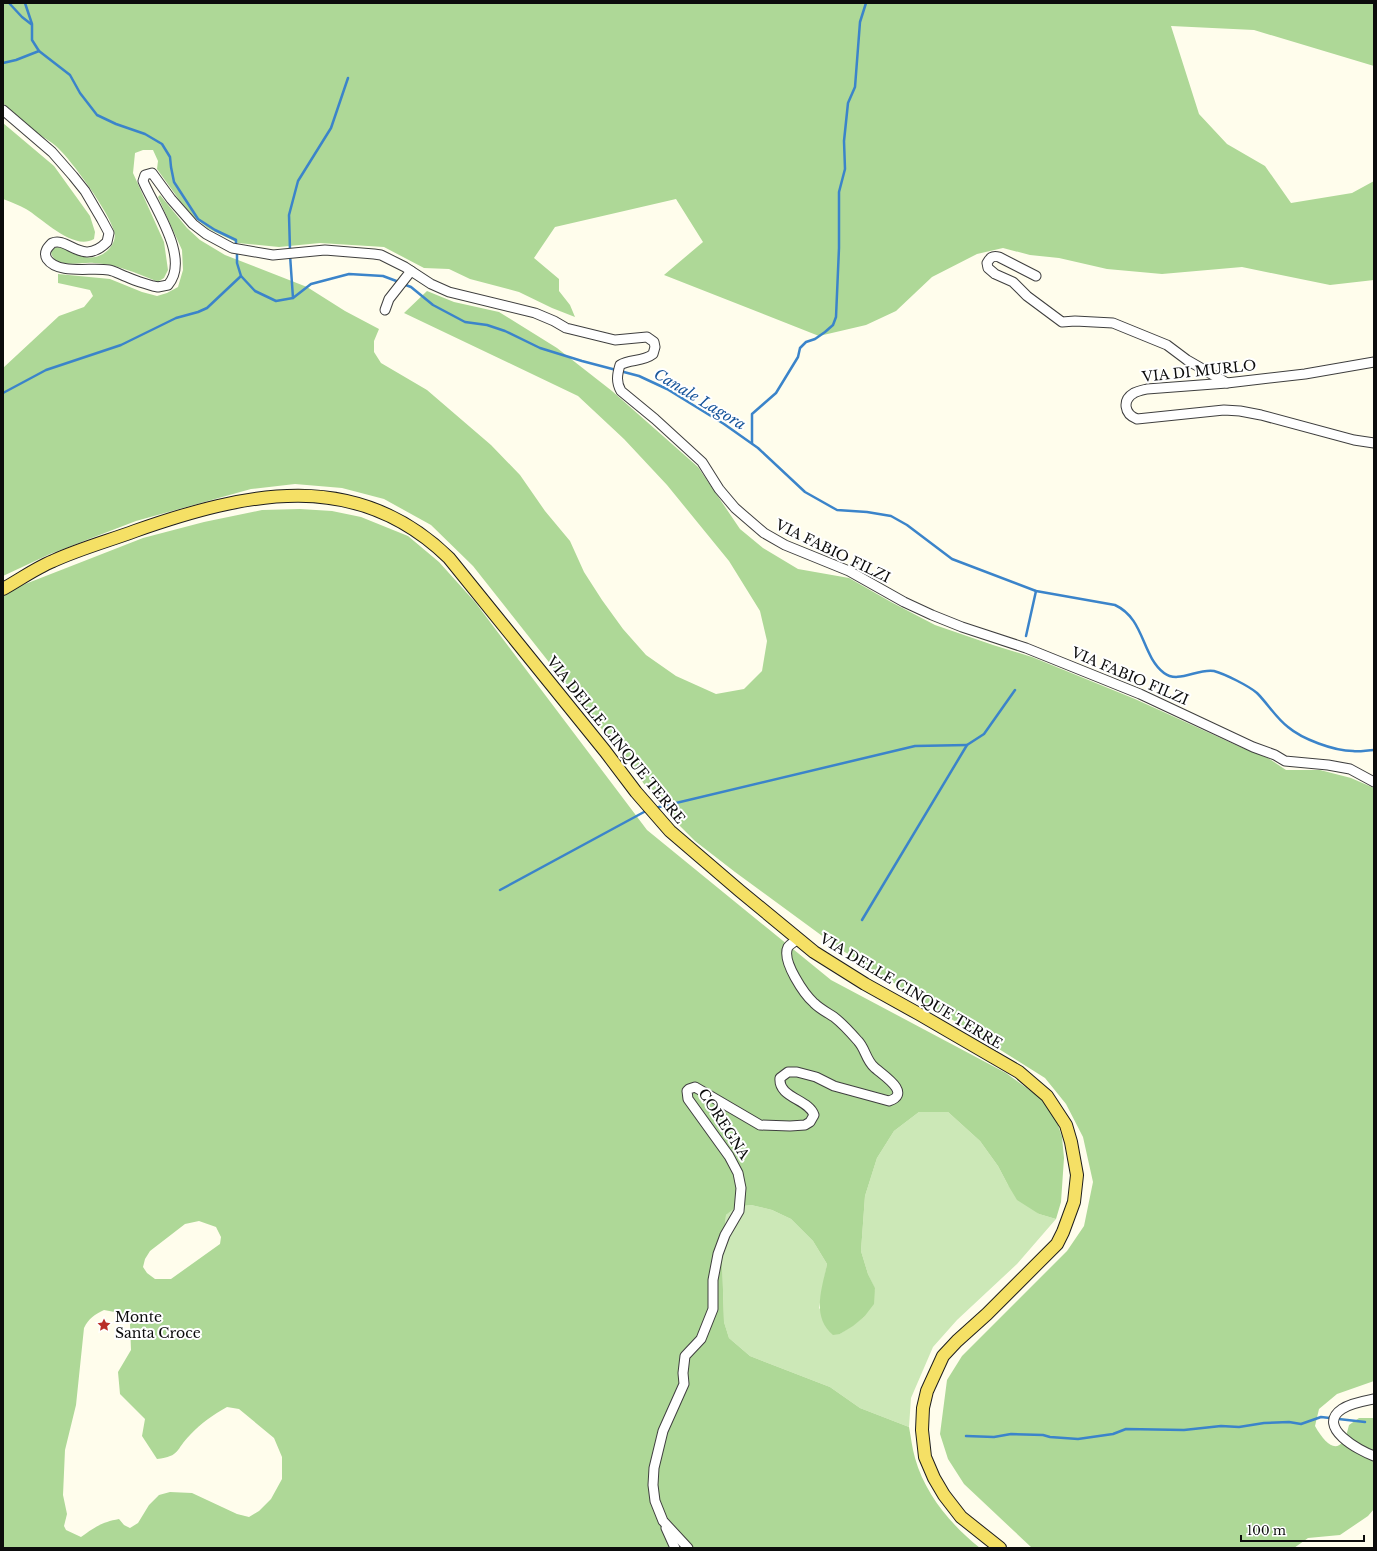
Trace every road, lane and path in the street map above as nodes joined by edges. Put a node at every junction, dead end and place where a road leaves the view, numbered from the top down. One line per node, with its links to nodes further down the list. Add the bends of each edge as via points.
1 (3, 110): 2 (street, VIA FABIO FILZI, via 52,152 85,191 109,233 107,242 94,251 87,252 59,242 52,243 45,253 54,265 68,269 111,270 153,286 168,285 176,268 173,246 143,180 144,176 150,173 193,224 232,248 273,255 325,250 367,252 382,255)
2 (412, 271): 4 (street, via 389,299); 9 (street, VIA FABIO FILZI, via 449,292 535,313 566,328 615,340 647,337 654,342 651,356 620,365 618,386 621,391 702,462 735,508 750,522 785,545 849,571 904,602 962,628 1026,648 1140,694 1285,761 1342,768)
3 (1036, 276): 6 (street, via 999,256 990,258 987,263 988,268 995,274 1013,282 1062,322 1113,323 1167,345)
4 (385, 310)
5 (1374, 362): 6 (street, VIA DI MURLO, via 1305,374)
6 (1227, 383): 7 (street, VIA DI MURLO, via 1147,389 1134,393 1127,399 1126,408 1133,418 1142,419 1224,410 1240,411)
7 (1374, 443)
8 (3, 589): 10 (main road, VIA DELLE CINQUE TERRE, via 52,561 177,517 229,503 285,496 316,496 365,506 394,518 433,543 449,558 670,831)
9 (1374, 782)
10 (797, 939): 13 (street, COREGNA, via 788,947 787,953 798,984 814,1003 836,1018 860,1043 872,1066 895,1085 898,1091 896,1096 889,1100 834,1086 816,1077 788,1072 780,1078 781,1085 787,1093 811,1109 814,1115 810,1122 790,1126 760,1125 695,1087 687,1091 688,1098 738,1173 741,1188 740,1211 725,1235 718,1254 713,1280 713,1308 701,1339 685,1356 684,1384 663,1431 658,1451 653,1485 655,1501); 16 (main road, VIA DELLE CINQUE TERRE, via 865,984 1019,1072 1047,1096 1066,1125 1077,1175 1074,1202 1063,1232 1044,1257 943,1356 927,1391 923,1408 925,1457 934,1478 944,1495 962,1516)
11 (1374, 1399): 12 (street, via 1342,1408 1335,1416 1334,1422 1339,1435 1346,1441)
12 (1374, 1456)
13 (663, 1521): 14 (street); 15 (street, COREGNA)
14 (674, 1548)
15 (688, 1548)
16 (1000, 1548)

